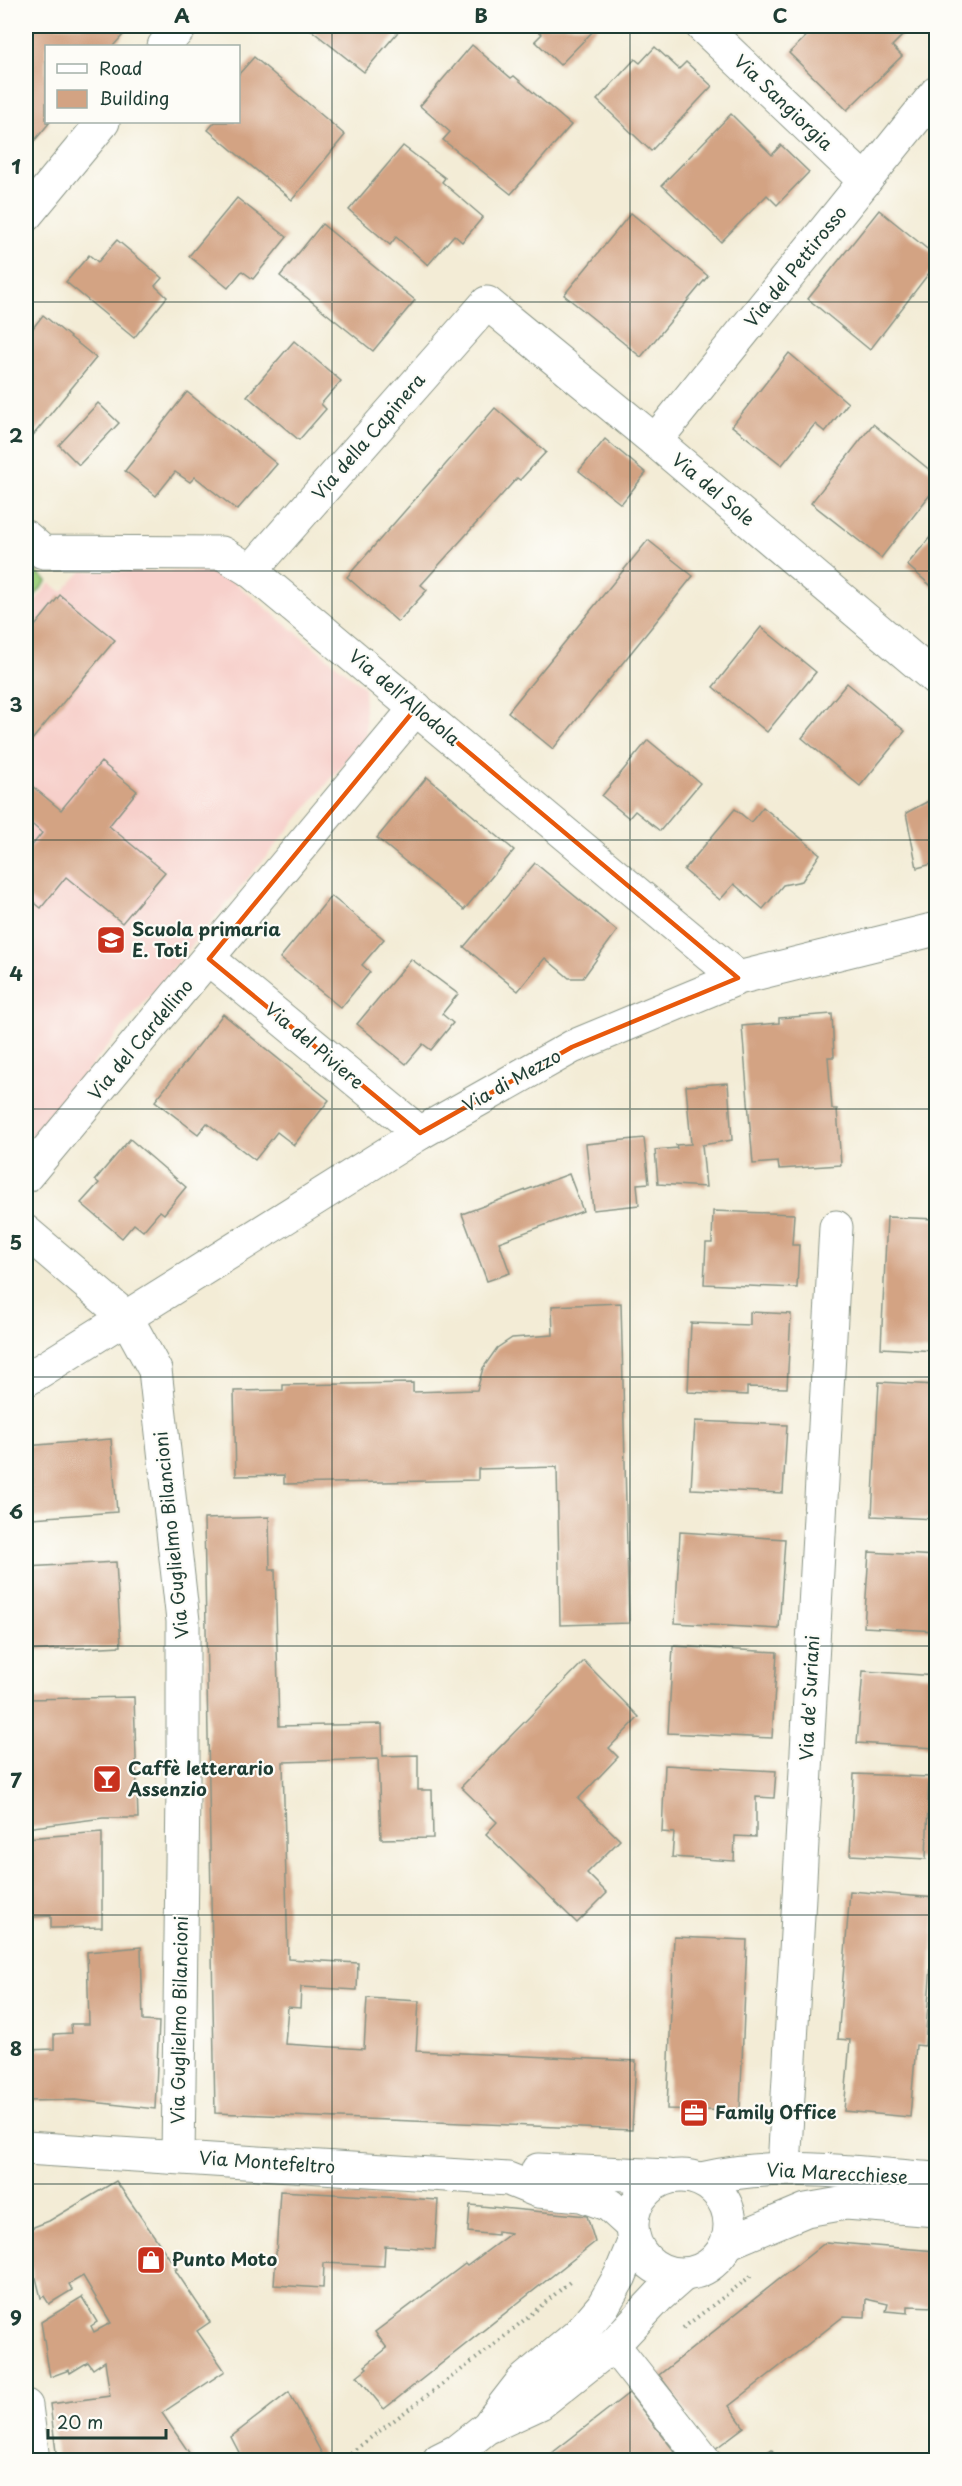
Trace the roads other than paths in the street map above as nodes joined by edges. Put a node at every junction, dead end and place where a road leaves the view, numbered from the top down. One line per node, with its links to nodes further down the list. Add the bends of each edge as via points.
1 (181, 26): 3 (street)
2 (702, 26): 6 (street, Via Sangiorgia)
3 (165, 45)
4 (936, 93): 6 (street, Via del Pettirosso)
5 (102, 123): 7 (street)
6 (865, 181): 9 (street, Via del Pettirosso)
7 (26, 215)
8 (487, 303): 9 (street, Via del Sole); 11 (street, Via della Capinera)
9 (655, 441): 12 (street, Via del Sole)
10 (26, 537): 11 (street, Via dell'Allodola, via 43,552 222,553)
11 (251, 571): 13 (street, Via dell'Allodola)
12 (936, 680)
13 (416, 708): 15 (street, Via del Cardellino); 16 (street, Via dell'Allodola)
14 (936, 929): 16 (street, Via di Mezzo)
15 (209, 959): 17 (street, Via del Piviere); 18 (street, Via del Cardellino)
16 (738, 978): 17 (street, Via di Mezzo, via 572,1047)
17 (420, 1133): 21 (street, Via di Mezzo)
18 (26, 1176)
19 (836, 1227): 25 (street, Via de' Suriani)
20 (26, 1232): 21 (street)
21 (126, 1317): 22 (street, Via di Mezzo); 24 (street, Via Guglielmo Bilancioni, via 155,1370 183,1622)
22 (26, 1380)
23 (26, 2148): 24 (street, Via Montefeltro)
24 (178, 2157): 27 (street, Via Montefeltro)
25 (784, 2168): 28 (street, Via Marecchiese, via 729,2172); 29 (street, Via Marecchiese)
26 (668, 2176): 27 (street, Via Montefeltro, via 535,2170); 28 (street); 31 (street, via 640,2196 633,2209)
27 (508, 2179): 31 (street, Via Montefeltro, via 538,2191 581,2195 609,2205)
28 (701, 2179): 32 (street, via 725,2201 730,2215)
29 (936, 2180)
30 (936, 2210): 32 (street, Via Marecchiese, via 846,2203 806,2210)
31 (632, 2233): 33 (street, via 642,2255 654,2267); 36 (street, via 620,2276 603,2306 578,2335 522,2382)
32 (727, 2243): 33 (street, via 710,2265)
33 (684, 2274): 34 (street)
34 (613, 2344): 36 (street, via 540,2403); 39 (street)
35 (26, 2406): 37 (street)
36 (486, 2428): 38 (street)
37 (33, 2460)
38 (439, 2460)
39 (704, 2460)

